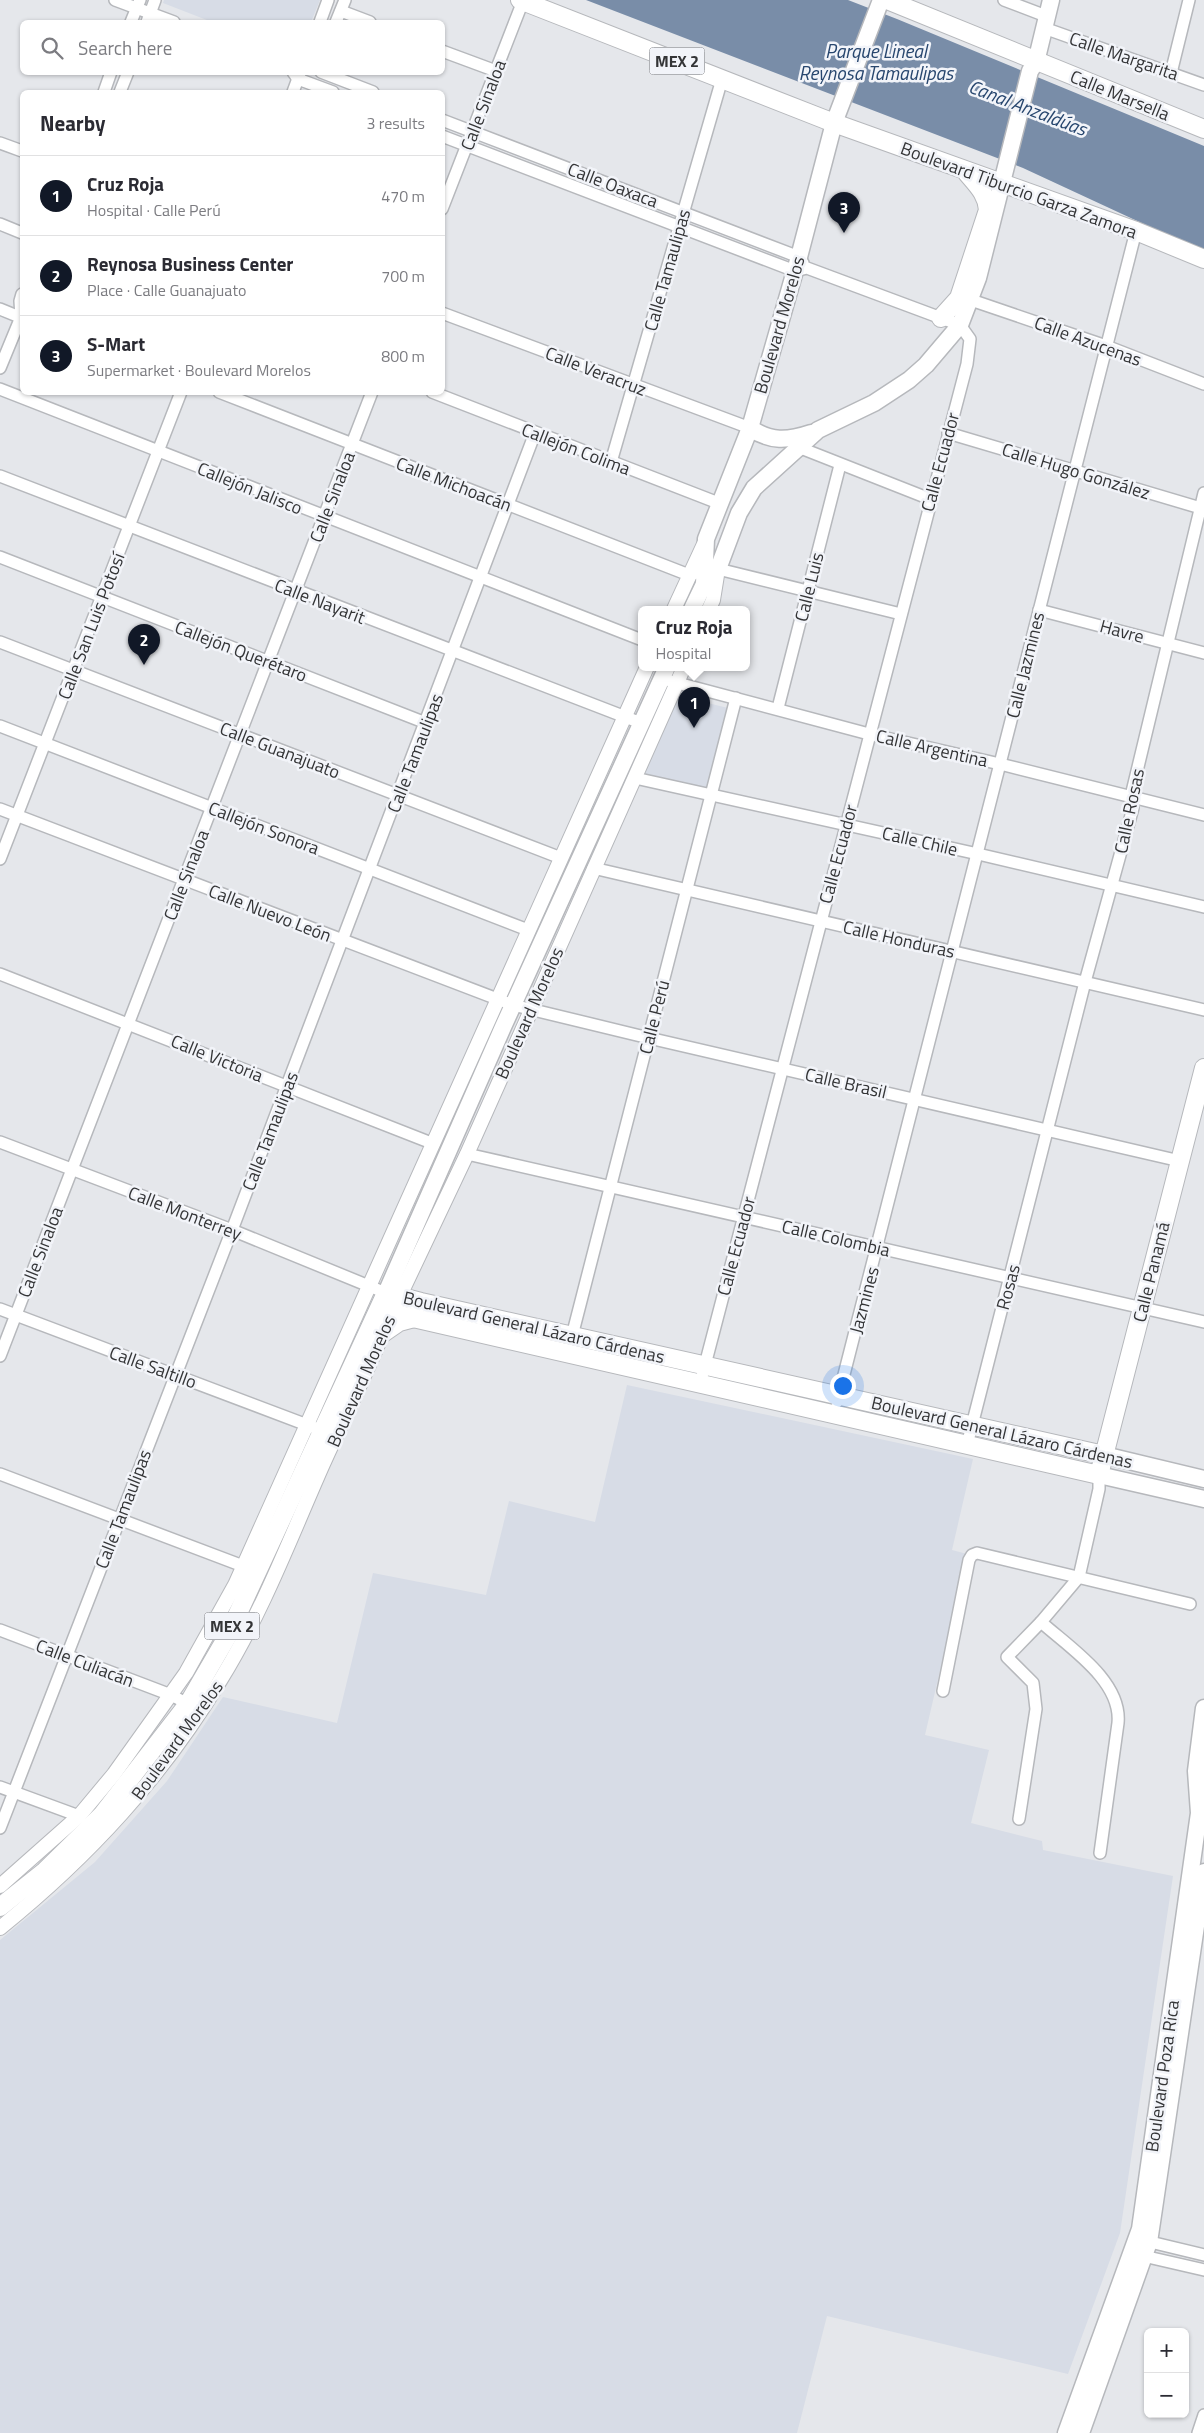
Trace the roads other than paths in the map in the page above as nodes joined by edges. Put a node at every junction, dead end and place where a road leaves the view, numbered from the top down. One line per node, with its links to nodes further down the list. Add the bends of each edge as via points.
1 (115, 0): 8 (street)
2 (155, 0): 11 (street)
3 (328, 0): 14 (street)
4 (1004, 0): 10 (street, Calle Margarita)
5 (1189, 0): 20 (street)
6 (521, 1): 19 (street, Calle Sinaloa); 26 (main road, MEX 2)
7 (882, 2): 18 (main road, Calle Marsella); 34 (main road, Boulevard Morelos)
8 (138, 4): 11 (street); 12 (street)
9 (343, 6): 15 (street); 16 (street)
10 (1047, 15): 18 (main road, Boulevard Morelos); 20 (street, Calle Margarita)
11 (148, 18): 13 (street)
12 (132, 20)
13 (161, 20)
14 (321, 20)
15 (337, 20)
16 (367, 20)
17 (445, 52): 19 (street)
18 (1033, 66): 35 (main road, Calle Marsella); 42 (main road, Boulevard Morelos)
19 (496, 71): 36 (street, Calle Sinaloa)
20 (1171, 73): 27 (street, Calle Margarita)
21 (110, 75): 29 (street)
22 (127, 75): 30 (street)
23 (297, 75): 28 (street); 31 (street)
24 (318, 75): 28 (street)
25 (327, 75): 32 (street)
26 (722, 79): 34 (main road, MEX 2); 44 (street, Calle Tamaulipas)
27 (1204, 85)
28 (311, 88)
29 (105, 90)
30 (121, 90)
31 (293, 90)
32 (368, 90)
33 (445, 121): 36 (street, Calle Oaxaca)
34 (834, 123): 41 (main road, Boulevard Tiburcio Garza Zamora / MEX 2); 50 (main road, Boulevard Morelos)
35 (1204, 129)
36 (472, 131): 39 (street, Calle Sinaloa); 44 (street, Calle Oaxaca)
37 (445, 137): 39 (street, Calle Oaxaca)
38 (0, 143): 40 (street)
39 (467, 145): 43 (street, Calle Sinaloa); 46 (street, Calle Oaxaca)
40 (20, 150)
41 (965, 171): 42 (main road, Boulevard Tiburcio Garza Zamora / MEX 2); 55 (main road, via 983,192 988,210 959,298)
42 (1004, 177): 47 (main road, Boulevard Tiburcio Garza Zamora); 51 (main road, Boulevard Morelos)
43 (445, 200)
44 (683, 212): 46 (street, Calle Tamaulipas); 50 (street, Calle Oaxaca)
45 (0, 224): 48 (street)
46 (679, 226): 50 (street, Calle Oaxaca); 61 (street, Calle Tamaulipas)
47 (1136, 231): 49 (main road, Boulevard Tiburcio Garza Zamora); 58 (street, Calle Jazmines)
48 (20, 232)
49 (1204, 259)
50 (801, 265): 55 (street, Calle Oaxaca); 67 (main road, Boulevard Morelos)
51 (970, 300): 57 (main road, Boulevard Morelos); 58 (street, Calle Azucenas)
52 (0, 309): 54 (street)
53 (445, 314): 61 (street, Calle Veracruz)
54 (20, 316)
55 (941, 318): 57 (street, Calle Oaxaca)
56 (20, 322): 59 (street)
57 (960, 325): 68 (main road, Boulevard Morelos, via 909,380 874,403); 70 (street, Calle Ecuador, via 970,339 967,364)
58 (1106, 346): 60 (street, Calle Azucenas); 76 (street, Calle Jazmines)
59 (0, 368)
60 (1204, 384)
61 (634, 386): 67 (street, Calle Veracruz); 74 (street, Calle Tamaulipas)
62 (0, 389): 73 (street, Callejón Jalisco)
63 (180, 395): 73 (street, Calle San Luis Potosí)
64 (227, 395): 71 (street, Calle Michoacán)
65 (371, 395): 71 (street, Calle Sinaloa)
66 (440, 395): 69 (street, Callejón Colima)
67 (750, 428): 68 (main road, via 778,440); 80 (main road, Boulevard Morelos)
68 (818, 430): 72 (main road, Boulevard Morelos)
69 (536, 433): 74 (street, Callejón Colima); 81 (street, Calle Tamaulipas)
70 (948, 433): 76 (street, Calle Hugo González); 79 (street, Calle Ecuador)
71 (352, 444): 81 (street, Calle Michoacán); 83 (street, Calle Sinaloa)
72 (798, 447): 75 (street); 86 (main road, Boulevard Morelos, via 771,470 747,498)
73 (158, 452): 83 (street, Callejón Jalisco); 84 (street, Calle San Luis Potosí)
74 (612, 462): 80 (street, Callejón Colima)
75 (840, 465): 79 (street); 89 (street, Calle Luis)
76 (1074, 471): 82 (street, Calle Hugo González); 94 (street, Calle Jazmines)
77 (0, 476): 84 (street, Calle Nayarit)
78 (1204, 493): 82 (street, Calle Rosas)
79 (930, 500): 95 (street, Calle Ecuador)
80 (721, 504): 86 (main road, Boulevard Morelos, via 706,539)
81 (510, 505): 86 (street, Calle Michoacán); 87 (street, Calle Tamaulipas)
82 (1203, 509): 98 (street, Calle Rosas)
83 (324, 517): 87 (street, Callejón Jalisco); 88 (street, Calle Sinaloa)
84 (129, 527): 88 (street, Calle Nayarit); 90 (street, Calle San Luis Potosí)
85 (0, 557): 90 (street, Callejón Querétaro)
86 (704, 575): 89 (street, Calle Michoacán); 91 (street, Boulevard Morelos); 92 (main road, Boulevard Morelos); 93 (street, Boulevard Morelos, via 713,600)
87 (482, 578): 96 (street, Callejón Jalisco); 99 (street, Calle Tamaulipas)
88 (296, 591): 99 (street, Calle Nayarit); 101 (street, Calle Sinaloa)
89 (808, 591): 95 (street, Calle Michoacán); 106 (street, Calle Luis)
90 (102, 597): 101 (street, Callejón Querétaro); 102 (street, Calle San Luis Potosí)
91 (677, 606)
92 (693, 606)
93 (710, 606)
94 (1039, 610): 98 (street, Havre); 114 (street, Calle Jazmines)
95 (901, 614): 111 (street, Calle Ecuador)
96 (638, 638)
97 (0, 642): 102 (street, Calle Guanajuato)
98 (1168, 643): 100 (street, Havre); 118 (street, Calle Rosas)
99 (453, 652): 107 (street, Calle Nayarit); 108 (street, Calle Tamaulipas)
100 (1204, 652)
101 (268, 662): 108 (street, Callejón Querétaro); 112 (street, Calle Sinaloa)
102 (73, 670): 112 (street, Calle Guanajuato); 113 (street, Calle San Luis Potosí)
103 (645, 671): 107 (street, Boulevard Morelos / MEX 2)
104 (668, 676): 105 (street, Calle Argentina); 109 (main road, Boulevard Morelos / MEX 2); 115 (street, Boulevard Morelos)
105 (736, 698): 106 (street, Calle Argentina); 116 (street, Calle Perú)
106 (778, 708): 111 (street, Calle Argentina)
107 (625, 717): 109 (street, Calle Nayarit); 125 (street, Boulevard Morelos / MEX 2)
108 (426, 723): 117 (street, Calle Tamaulipas)
109 (641, 723): 140 (main road, Boulevard Morelos / MEX 2)
110 (0, 726): 113 (street, Callejón Sonora)
111 (869, 734): 114 (street, Calle Argentina); 123 (street, Calle Ecuador)
112 (240, 735): 117 (street, Calle Guanajuato); 119 (street, Calle Sinaloa)
113 (45, 742): 119 (street, Callejón Sonora); 122 (street, Calle San Luis Potosí)
114 (1000, 764): 118 (street, Calle Argentina); 124 (street, Calle Jazmines)
115 (635, 778): 116 (street, Calle Chile); 127 (street, Boulevard Morelos)
116 (712, 794): 123 (street, Calle Chile); 131 (street, Calle Perú)
117 (398, 796): 125 (street, Calle Guanajuato); 128 (street, Calle Tamaulipas)
118 (1131, 796): 121 (street, Calle Argentina); 130 (street, Calle Rosas, via 1132,808)
119 (212, 808): 128 (street, Callejón Sonora); 129 (street, Calle Sinaloa)
120 (0, 809): 122 (street, Calle Nuevo León)
121 (1204, 815)
122 (17, 816): 126 (street, Calle San Luis Potosí); 129 (street, Calle Nuevo León)
123 (846, 824): 124 (street, Calle Chile); 133 (street, Calle Ecuador)
124 (978, 854): 130 (street, Calle Chile); 136 (street, Calle Jazmines)
125 (561, 858): 134 (street, Boulevard Morelos / MEX 2)
126 (0, 859)
127 (593, 868): 131 (street, Calle Honduras); 141 (street, Boulevard Morelos)
128 (370, 870): 134 (street, Callejón Sonora); 135 (street, Calle Tamaulipas)
129 (184, 880): 135 (street, Calle Nuevo León); 143 (street, Calle Sinaloa)
130 (1112, 884): 132 (street, Calle Chile); 138 (street, Calle Rosas)
131 (687, 890): 133 (street, Calle Honduras); 144 (street, Calle Perú)
132 (1204, 907)
133 (821, 921): 136 (street, Calle Honduras); 146 (street, Calle Ecuador)
134 (528, 930): 139 (street, Boulevard Morelos / MEX 2)
135 (343, 940): 139 (street, Calle Nuevo León); 147 (street, Calle Tamaulipas)
136 (953, 952): 138 (street, Calle Honduras); 148 (street, Calle Jazmines)
137 (0, 974): 143 (street, Calle Victoria)
138 (1085, 982): 142 (street, Calle Honduras); 149 (street, Calle Rosas)
139 (497, 999): 140 (street, Calle Nuevo León); 151 (street, Boulevard Morelos / MEX 2)
140 (513, 1004): 141 (street, Calle Brasil); 161 (main road, Boulevard Morelos / MEX 2)
141 (532, 1009): 144 (street, Calle Brasil); 152 (street, Boulevard Morelos)
142 (1204, 1010)
143 (129, 1023): 147 (street, Calle Victoria); 154 (street, Calle Sinaloa)
144 (649, 1038): 146 (street, Calle Brasil); 155 (street, Calle Perú)
145 (1204, 1068): 153 (main road, Calle Panamá)
146 (782, 1069): 148 (street, Calle Brasil); 156 (street, Calle Ecuador)
147 (287, 1086): 151 (street, Calle Victoria); 157 (street, Calle Tamaulipas)
148 (916, 1099): 149 (street, Calle Brasil); 158 (street, Jazmines)
149 (1049, 1129): 153 (street, Calle Brasil); 159 (street, Rosas)
150 (0, 1142): 154 (street, Calle Monterrey)
151 (434, 1144): 160 (street, Boulevard Morelos / MEX 2)
152 (467, 1154): 155 (street, Calle Colombia); 161 (street, Boulevard Morelos)
153 (1180, 1161): 162 (main road, Calle Panamá)
154 (72, 1170): 157 (street, Calle Monterrey); 164 (street, Calle Sinaloa)
155 (611, 1186): 156 (street, Calle Colombia); 168 (street, Calle Perú)
156 (744, 1217): 158 (street, Calle Colombia); 171 (street, Calle Ecuador)
157 (232, 1230): 160 (street, Calle Monterrey); 172 (street, Calle Tamaulipas)
158 (878, 1247): 159 (street, Calle Colombia); 174 (street, Jazmines)
159 (1010, 1277): 162 (street, Calle Colombia); 176 (street, Rosas)
160 (369, 1286): 161 (street, Calle Monterrey); 177 (street, Boulevard Morelos / MEX 2)
161 (393, 1300): 165 (main road, Boulevard General Lázaro Cárdenas); 167 (street, Boulevard Morelos); 168 (main road, Boulevard General Lázaro Cárdenas); 177 (main road, Boulevard Morelos / MEX 2)
162 (1142, 1308): 166 (street, Calle Colombia); 179 (main road, Calle Panamá)
163 (0, 1309): 164 (street, Calle Saltillo)
164 (16, 1315): 170 (street, Calle Sinaloa); 172 (street, Calle Saltillo)
165 (414, 1318): 167 (main road, via 399,1322); 169 (main road, Boulevard General Lázaro Cárdenas)
166 (1204, 1322)
167 (383, 1333): 180 (street, Boulevard Morelos, via 369,1368)
168 (570, 1335): 169 (main road, via 560,1338 531,1335); 171 (main road, Boulevard General Lázaro Cárdenas)
169 (526, 1344): 173 (main road, Boulevard General Lázaro Cárdenas)
170 (0, 1356)
171 (705, 1365): 173 (street, Calle Ecuador); 174 (main road, Boulevard General Lázaro Cárdenas)
172 (175, 1375): 177 (street, Calle Saltillo); 185 (street, Calle Tamaulipas)
173 (700, 1384): 175 (main road, Boulevard General Lázaro Cárdenas)
174 (839, 1396): 175 (street, Jazmines); 176 (main road, Boulevard General Lázaro Cárdenas)
175 (834, 1415): 178 (main road, Boulevard General Lázaro Cárdenas)
176 (972, 1426): 178 (street, Rosas); 179 (main road, Boulevard General Lázaro Cárdenas)
177 (315, 1428): 180 (main road, Boulevard Morelos / MEX 2); 186 (street, Boulevard Morelos / MEX 2)
178 (967, 1445): 182 (main road, Boulevard General Lázaro Cárdenas)
179 (1104, 1455): 182 (main road, Calle Panamá); 183 (main road, Boulevard General Lázaro Cárdenas)
180 (317, 1461): 186 (main road, Boulevard Morelos / MEX 2); 192 (street, Boulevard Morelos, via 272,1580)
181 (0, 1474): 185 (street)
182 (1099, 1475): 184 (main road); 187 (street, via 1099,1489)
183 (1204, 1478)
184 (1204, 1499)
185 (119, 1520): 186 (street); 191 (street, Calle Tamaulipas)
186 (250, 1569): 192 (main road, Boulevard Morelos / MEX 2); 194 (street, Boulevard Morelos / MEX 2)
187 (1079, 1577): 188 (street); 189 (street); 193 (street, via 977,1553 972,1555)
188 (1190, 1604)
189 (1041, 1622): 201 (street, via 1007,1657 1033,1683 1036,1709); 204 (street, via 1106,1681 1116,1701 1118,1723)
190 (0, 1630): 191 (street, Calle Culiacán)
191 (66, 1656): 194 (street, Calle Culiacán); 199 (street, Calle Tamaulipas)
192 (215, 1673): 195 (main road, Boulevard Morelos / MEX 2); 197 (street, Boulevard Morelos)
193 (943, 1691)
194 (171, 1695): 195 (street, Calle Culiacán); 200 (street, Boulevard Morelos / MEX 2)
195 (188, 1704): 197 (main road, Boulevard Morelos / MEX 2)
196 (1204, 1708): 203 (main road, Boulevard Poza Rica, via 1196,1771)
197 (138, 1784): 207 (main road, Boulevard Morelos / MEX 2, via 77,1842); 209 (street, Boulevard Morelos, via 88,1851)
198 (0, 1787): 199 (street)
199 (13, 1792): 200 (street); 202 (street, Calle Tamaulipas)
200 (80, 1816): 206 (street, Boulevard Morelos / MEX 2)
201 (1019, 1819)
202 (0, 1828)
203 (1200, 1844): 208 (main road, Boulevard Poza Rica)
204 (1100, 1853)
205 (1204, 1872): 208 (main road, Boulevard Poza Rica)
206 (0, 1886)
207 (0, 1907)
208 (1196, 1917): 210 (main road, Boulevard Poza Rica)
209 (0, 1928)
210 (1141, 2247): 211 (street); 212 (street); 213 (main road, Boulevard Poza Rica)
211 (1204, 2255)
212 (1204, 2270)
213 (1119, 2309): 215 (main road, Boulevard Poza Rica); 216 (main road, Boulevard Poza Rica)
214 (1204, 2415): 217 (street)
215 (1066, 2433)
216 (1081, 2433)
217 (1198, 2433)

